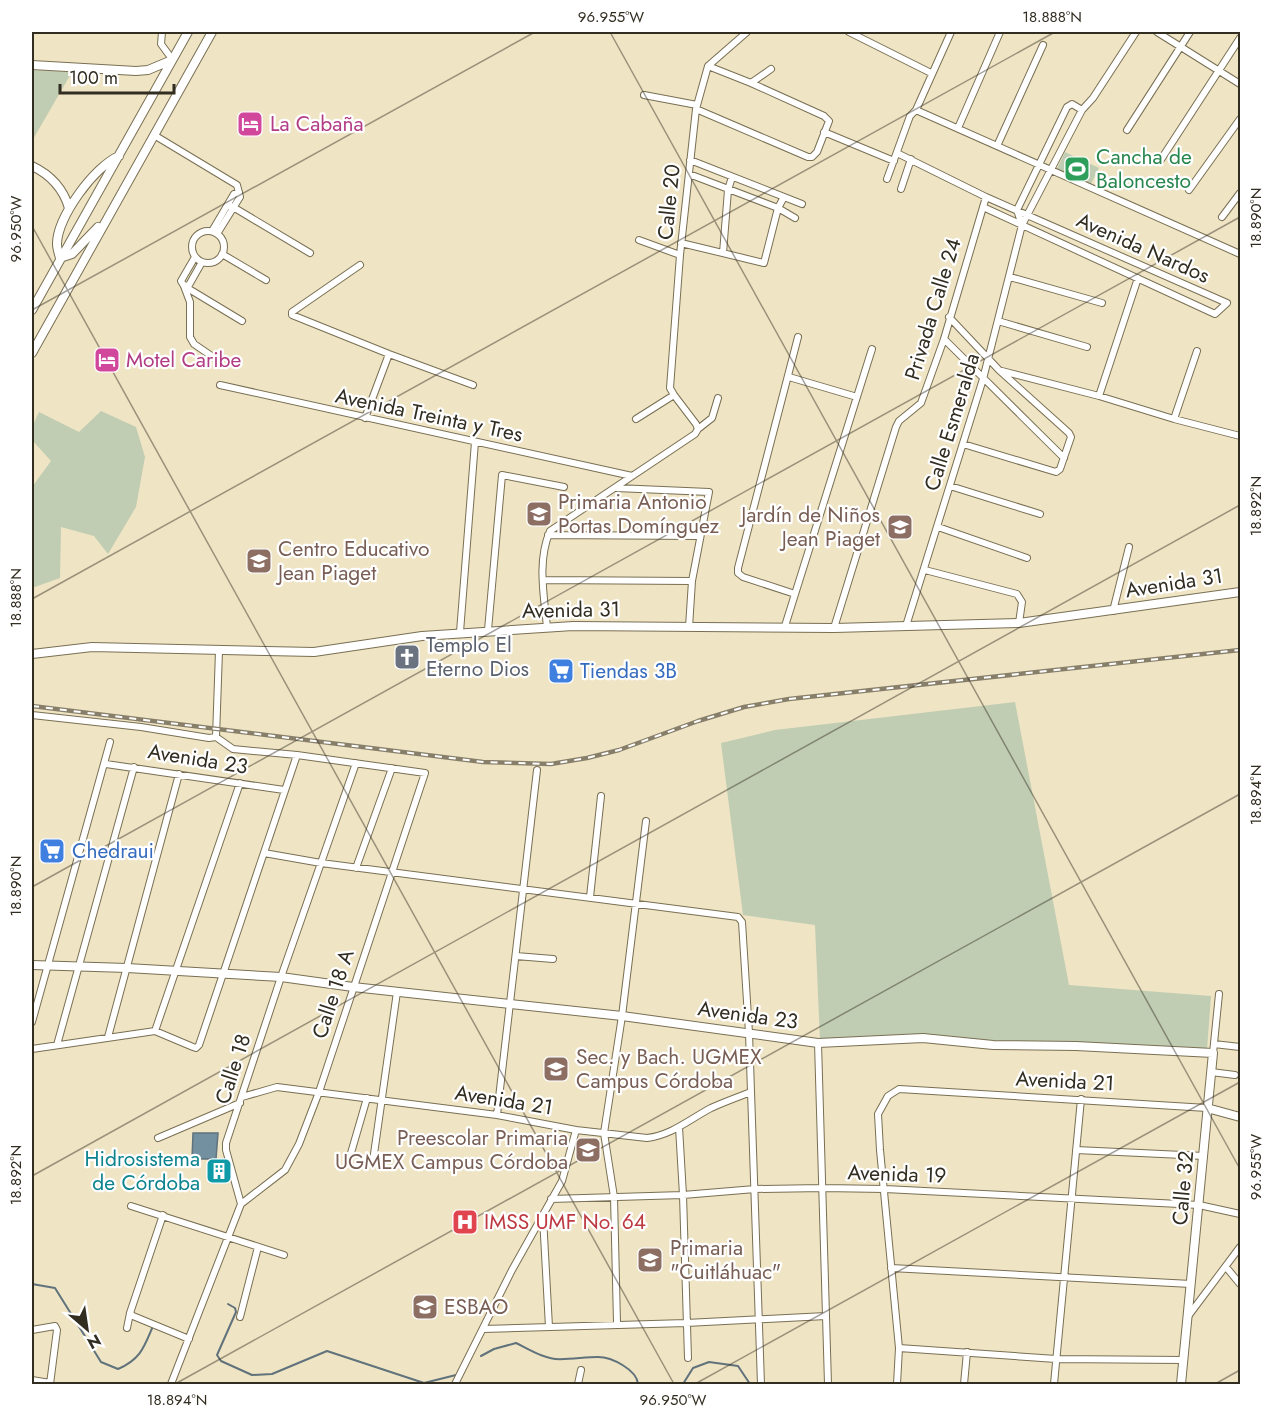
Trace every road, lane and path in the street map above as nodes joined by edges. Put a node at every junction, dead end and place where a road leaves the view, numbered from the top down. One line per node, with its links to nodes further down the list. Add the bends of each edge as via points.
1 (162, 32): 14 (street, via 161,44)
2 (188, 32): 14 (street)
3 (212, 32): 30 (street)
4 (747, 32): 16 (street)
5 (849, 32): 19 (street)
6 (950, 32): 19 (street)
7 (1000, 32): 27 (street)
8 (1136, 32): 25 (street)
9 (1157, 32): 13 (street)
10 (1190, 32): 13 (street)
11 (1240, 38): 18 (street)
12 (1042, 45): 31 (street)
13 (1181, 47): 18 (street); 28 (street)
14 (172, 59): 15 (street, via 148,70); 33 (street)
15 (32, 64)
16 (708, 66): 20 (street); 23 (street, Calle 20)
17 (771, 69): 20 (street)
18 (1219, 71): 21 (street); 37 (street)
19 (931, 73): 24 (street)
20 (751, 83): 29 (street, via 827,118)
21 (1240, 84)
22 (644, 95): 23 (street)
23 (696, 107): 29 (street, via 808,157 817,152); 35 (street, Calle 20)
24 (916, 110): 27 (street); 32 (street, via 910,116)
25 (1082, 110): 38 (street, via 1072,104 1067,106); 40 (street)
26 (1240, 119): 46 (street)
27 (958, 128): 31 (street)
28 (1127, 130)
29 (824, 132): 36 (street)
30 (154, 135): 51 (street, via 237,185 240,197); 58 (street)
31 (997, 146): 38 (street)
32 (897, 153): 34 (street, Avenida Nardos); 36 (street)
33 (119, 156): 53 (street, via 99,169); 70 (street)
34 (912, 159): 44 (street); 49 (street, Avenida Nardos)
35 (690, 160): 41 (street, Calle 20); 42 (street)
36 (894, 160): 43 (street)
37 (1160, 161)
38 (1038, 165): 40 (street); 55 (street)
39 (32, 166): 53 (street, via 52,179)
40 (1051, 171): 56 (street); 67 (street)
41 (689, 174): 45 (street); 63 (street, Calle 20)
42 (732, 177): 45 (street); 48 (street)
43 (887, 178)
44 (901, 189)
45 (728, 190): 54 (street); 65 (street)
46 (1189, 190)
47 (1240, 193): 57 (street)
48 (784, 197): 50 (street); 54 (street)
49 (986, 197): 52 (street, Privada Calle 24); 55 (street, Avenida Nardos)
50 (802, 204)
51 (231, 206): 61 (street); 64 (street)
52 (983, 207): 60 (street, Avenida Nardos); 79 (street, Privada Calle 24)
53 (69, 208): 70 (street, via 57,243)
54 (778, 208): 59 (street); 65 (street, via 764,263)
55 (1017, 210): 56 (street, Avenida Nardos); 60 (street)
56 (1029, 215): 60 (street); 74 (street, Avenida Nardos, via 1227,303 1215,314)
57 (1222, 217)
58 (107, 218): 70 (street, via 72,254); 87 (street)
59 (795, 218)
60 (1022, 225): 73 (street, Calle Esmeralda); 74 (street, Avenida Nardos)
61 (215, 233): 66 (street, via 224,244); 69 (street, via 205,231 196,236 192,246)
62 (639, 240): 68 (street)
63 (681, 243): 65 (street); 68 (street, Calle 20)
64 (310, 253)
65 (723, 253)
66 (222, 254): 71 (street, via 214,262); 75 (street)
67 (1240, 254)
68 (680, 255): 96 (street, Calle 20, via 670,388)
69 (195, 256): 71 (street); 76 (street, via 181,281)
70 (60, 258): 78 (street)
71 (202, 262): 76 (street, via 189,285)
72 (360, 265): 88 (street, via 291,313)
73 (1010, 277): 77 (street); 81 (street, Calle Esmeralda)
74 (1138, 278): 97 (street)
75 (266, 280)
76 (184, 286): 80 (street); 89 (street, via 190,302 190,337)
77 (1102, 303)
78 (32, 310)
79 (949, 317): 83 (street, Privada Calle 24); 90 (street)
80 (242, 321)
81 (998, 321): 84 (street); 90 (street, Calle Esmeralda)
82 (798, 337): 92 (street)
83 (944, 339): 93 (street); 129 (street, Privada Calle 24, via 921,403 896,428)
84 (1087, 347)
85 (872, 349): 98 (street)
86 (1197, 351): 102 (street)
87 (32, 354)
88 (389, 354): 95 (street); 100 (street)
89 (216, 358)
90 (988, 360): 91 (street); 93 (street, Calle Esmeralda)
91 (999, 370): 97 (street); 107 (street, via 1070,435)
92 (789, 377): 98 (street); 122 (street, via 738,573)
93 (983, 379): 106 (street, Calle Esmeralda); 107 (street)
94 (220, 385): 100 (street, Avenida Treinta y Tres)
95 (473, 385)
96 (674, 395): 101 (street); 103 (street)
97 (1099, 396): 102 (street)
98 (857, 397): 122 (street)
99 (718, 398): 103 (street, via 712,418)
100 (365, 418): 105 (street, Avenida Treinta y Tres)
101 (636, 419)
102 (1174, 419): 104 (street)
103 (698, 429): 108 (street)
104 (1240, 436)
105 (475, 442): 108 (street, Avenida Treinta y Tres); 131 (street)
106 (963, 444): 107 (street, via 1058,471); 110 (street, Calle Esmeralda)
107 (1064, 458)
108 (632, 476): 111 (street)
109 (564, 486): 130 (street, via 502,475)
110 (950, 486): 112 (street); 113 (street, Calle Esmeralda)
111 (614, 488): 114 (street); 115 (street, via 709,492)
112 (1040, 514)
113 (938, 527): 117 (street); 118 (street, Calle Esmeralda)
114 (548, 535): 115 (street); 119 (street)
115 (699, 536): 120 (street)
116 (1129, 548): 123 (street, Avenida 31)
117 (1027, 558)
118 (925, 570): 124 (street, via 1017,594 1022,602); 126 (street, Calle Esmeralda)
119 (543, 580): 120 (street); 127 (street)
120 (692, 581): 128 (street)
121 (1240, 592): 123 (street, Avenida 31)
122 (795, 594): 125 (street)
123 (1113, 611): 124 (street, Avenida 31)
124 (1018, 623): 126 (street, Avenida 31)
125 (785, 626): 128 (street, Avenida 31); 129 (street, Avenida 31)
126 (906, 626): 129 (street, Avenida 31)
127 (547, 627): 128 (street, Avenida 31); 130 (street, Avenida 31)
128 (689, 627)
129 (834, 628)
130 (488, 630): 131 (street, Avenida 31)
131 (460, 633): 132 (street, Avenida 31, via 314,652)
132 (219, 651): 133 (street, Avenida 31, via 92,647); 135 (street)
133 (32, 654)
134 (32, 715): 135 (street)
135 (216, 737): 137 (street, via 233,749)
136 (110, 742): 139 (street)
137 (297, 755): 138 (street); 145 (street)
138 (356, 763): 141 (street); 149 (street, Calle 18)
139 (106, 764): 140 (street, Avenida 23); 158 (street)
140 (134, 767): 143 (street, Avenida 23); 159 (street)
141 (392, 768): 150 (street); 151 (street, Calle 18 A, via 425,773)
142 (537, 770): 152 (street)
143 (179, 774): 144 (street, Avenida 23); 160 (street)
144 (240, 783): 145 (street, Avenida 23); 161 (street)
145 (284, 790): 148 (street)
146 (601, 796): 153 (street)
147 (646, 821): 154 (street)
148 (264, 853): 149 (street); 162 (street)
149 (321, 863): 150 (street); 163 (street, Calle 18)
150 (356, 868): 151 (street)
151 (392, 872): 152 (street); 164 (street, Calle 18 A)
152 (524, 890): 153 (street); 155 (street)
153 (590, 897): 154 (street)
154 (637, 904): 168 (street); 171 (street, via 738,917 742,922)
155 (516, 956): 156 (street); 167 (street)
156 (553, 959)
157 (32, 965): 158 (street)
158 (47, 965): 159 (street); 169 (street)
159 (79, 967): 160 (street); 174 (street)
160 (127, 968): 161 (street); 172 (street)
161 (175, 971): 162 (street); 170 (street)
162 (222, 973): 163 (street); 170 (street, via 196,1048)
163 (281, 977): 164 (street, Avenida 23); 184 (street, Calle 18)
164 (353, 987): 165 (street, Avenida 23); 180 (street, Calle 18 A)
165 (397, 992): 167 (street, Avenida 23); 185 (street)
166 (1219, 994): 176 (street, Calle 32)
167 (510, 1003): 168 (street, Avenida 23); 187 (street)
168 (622, 1016): 171 (street, Avenida 23); 191 (street)
169 (32, 1022)
170 (155, 1031): 172 (street)
171 (749, 1033): 173 (street, Avenida 23); 181 (street)
172 (108, 1037): 174 (street)
173 (818, 1043): 176 (street, Avenida 23, via 923,1038 993,1045); 197 (street)
174 (57, 1046): 177 (street)
175 (1240, 1047): 176 (street)
176 (1214, 1048): 178 (street, Calle 32)
177 (32, 1049)
178 (1211, 1072): 179 (street); 186 (street, Calle 32)
179 (1235, 1075)
180 (319, 1092): 182 (street, Avenida 21); 184 (street, Avenida 21, via 277,1087); 204 (street, Calle 18 A, via 285,1170)
181 (751, 1092): 189 (street, Avenida 21); 198 (street)
182 (367, 1098): 185 (street, Avenida 21); 194 (street)
183 (1081, 1099): 186 (street, Avenida 21); 193 (street); 199 (street, Avenida 21, via 899,1089 888,1096 878,1114)
184 (241, 1100): 192 (street, Avenida 21); 204 (street, Calle 18, via 226,1143)
185 (381, 1100): 187 (street, Avenida 21); 196 (street)
186 (1208, 1108): 188 (street, Avenida 21); 195 (street, Calle 32)
187 (497, 1115): 190 (street, Avenida 21)
188 (1240, 1118)
189 (679, 1127): 191 (street, Avenida 21, via 647,1138); 200 (street)
190 (576, 1130): 191 (street, Avenida 21); 203 (street, via 565,1173)
191 (604, 1133): 201 (street)
192 (158, 1138)
193 (1076, 1150): 195 (street); 202 (street)
194 (351, 1153)
195 (1204, 1156): 205 (street, Calle 32)
196 (373, 1161)
197 (823, 1188): 198 (street, Avenida 19); 199 (street, Avenida 19); 220 (street)
198 (755, 1189): 200 (street, Avenida 19); 223 (street)
199 (885, 1189): 202 (street, Avenida 19); 215 (street)
200 (683, 1195): 201 (street, Avenida 19); 225 (street)
201 (614, 1197): 203 (street, Avenida 19); 224 (street)
202 (1072, 1198): 205 (street, Avenida 19); 216 (street)
203 (551, 1199): 209 (street)
204 (241, 1204): 210 (street)
205 (1199, 1205): 207 (street, Avenida 19); 217 (street, Calle 32)
206 (131, 1206): 208 (street)
207 (1240, 1214)
208 (163, 1215): 210 (street); 219 (street)
209 (543, 1216): 226 (street); 228 (street)
210 (227, 1238): 211 (street); 230 (street)
211 (258, 1247): 213 (street); 222 (street)
212 (1240, 1247): 214 (street)
213 (284, 1255)
214 (1226, 1267): 218 (street); 221 (street)
215 (891, 1268): 216 (street); 231 (street)
216 (1063, 1277): 217 (street); 234 (street)
217 (1191, 1284): 221 (street, Calle 32)
218 (1240, 1284)
219 (130, 1313): 227 (street); 230 (street)
220 (826, 1316): 223 (street); 243 (street)
221 (1188, 1316): 235 (street, Calle 32)
222 (240, 1317)
223 (758, 1318): 225 (street); 242 (street)
224 (617, 1323): 225 (street); 226 (street)
225 (686, 1323): 233 (street)
226 (549, 1327): 228 (street)
227 (127, 1328)
228 (483, 1329): 240 (street)
229 (32, 1330): 238 (street, via 55,1326 57,1330)
230 (189, 1339): 239 (street)
231 (899, 1348): 232 (street); 244 (street)
232 (966, 1352): 234 (street); 245 (street)
233 (688, 1358)
234 (1056, 1359): 235 (street); 246 (street)
235 (1183, 1360): 247 (street, Calle 32)
236 (581, 1370): 241 (street)
237 (32, 1380): 238 (street)
238 (50, 1384)
239 (171, 1384)
240 (455, 1384)
241 (578, 1384)
242 (761, 1384)
243 (828, 1384)
244 (897, 1384)
245 (964, 1384)
246 (1054, 1384)
247 (1180, 1384)

